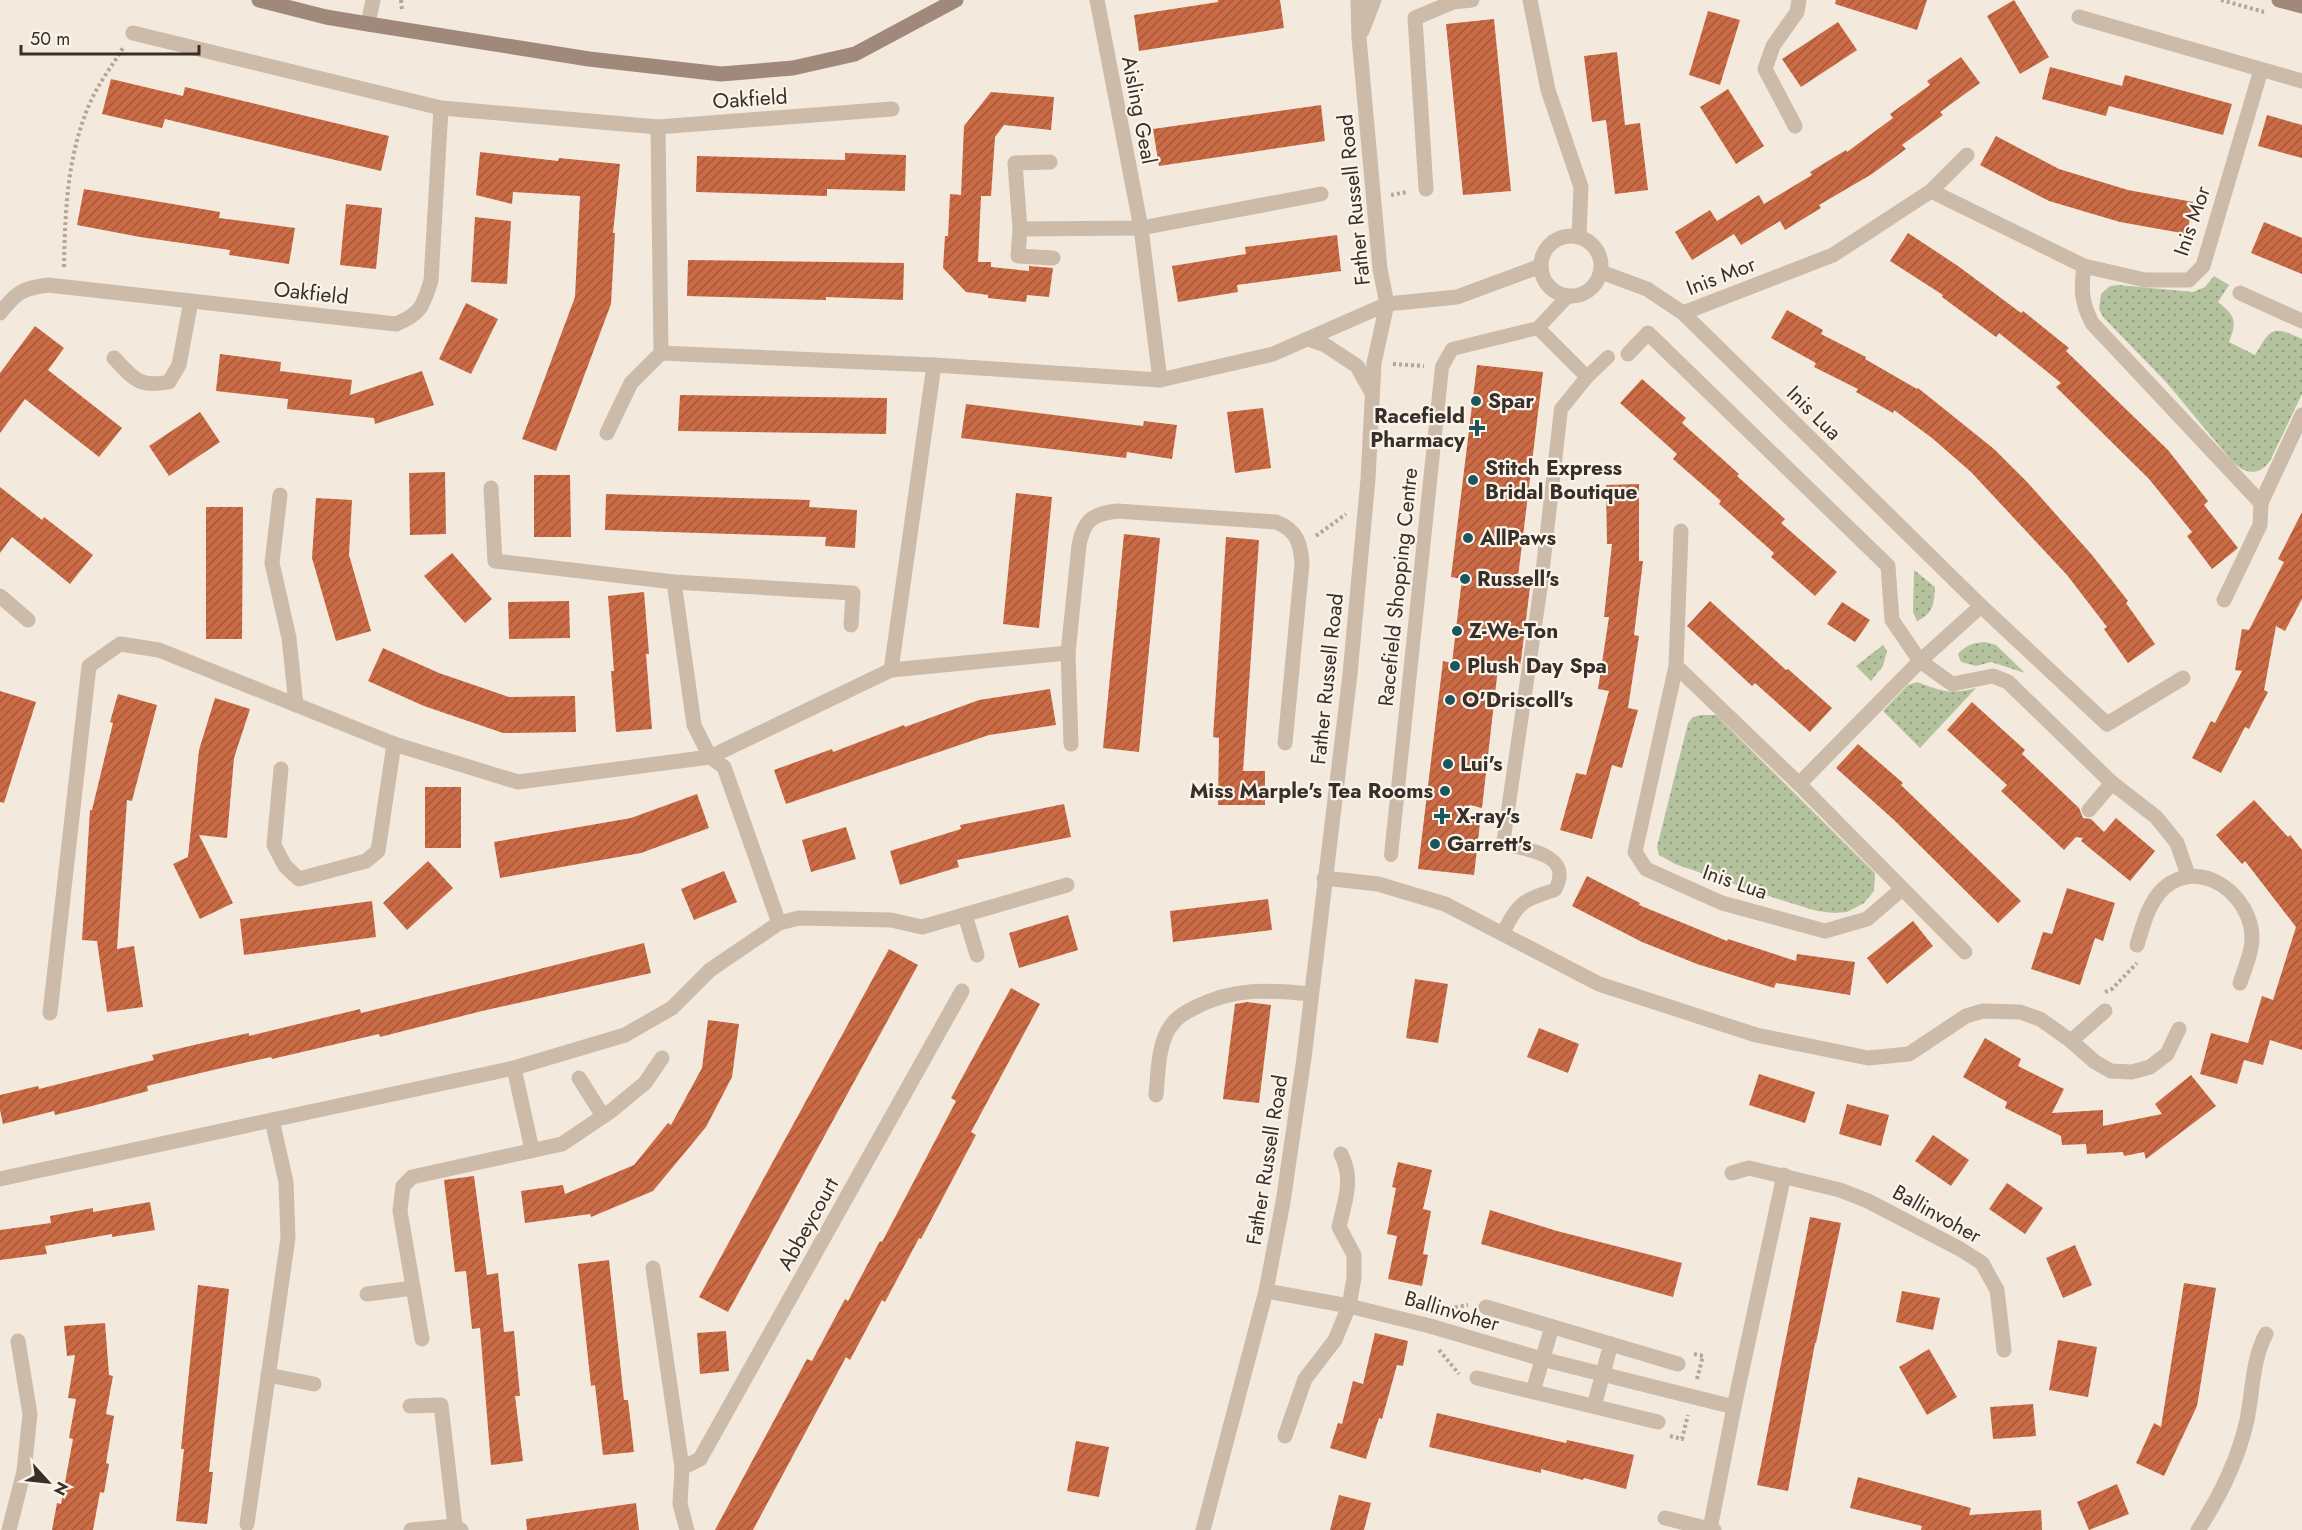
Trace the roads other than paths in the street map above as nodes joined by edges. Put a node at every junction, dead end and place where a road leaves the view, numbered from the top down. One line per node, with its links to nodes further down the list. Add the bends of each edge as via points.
1 (260, 0): 13 (main road)
2 (374, 0): 13 (street)
3 (956, 0): 13 (main road, via 855,54 793,68 722,74 589,59)
4 (1097, 0): 27 (street, Aisling Geal)
5 (1358, 0): 15 (street, Father Russell Road)
6 (1374, 0): 15 (street, Father Russell Road)
7 (1472, 0): 24 (street, via 1453,2 1415,18)
8 (1530, 0): 29 (street, via 1548,90 1581,188)
9 (1799, 0): 20 (street, via 1797,12 1773,46 1765,69)
10 (2279, 0): 11 (main road)
11 (2302, 6)
12 (2079, 17): 16 (street)
13 (368, 24)
14 (133, 33): 18 (street, Oakfield)
15 (1359, 38): 37 (street, Father Russell Road, via 1380,269)
16 (2261, 70): 17 (street); 32 (street, Inis Mor, via 2203,266 2189,280 2145,280)
17 (2302, 81)
18 (441, 108): 21 (street, Oakfield); 36 (street, Oakfield, via 431,281 424,303 413,317 396,324)
19 (892, 109): 21 (street, Oakfield)
20 (1795, 126)
21 (658, 127): 43 (street)
22 (1967, 155): 25 (street, Inis Mor)
23 (1050, 162): 28 (street, via 1015,163)
24 (1426, 189)
25 (1931, 191): 32 (street, Inis Mor); 39 (street, Inis Mor, via 1833,255)
26 (1321, 194): 27 (street)
27 (1141, 228): 28 (street); 49 (street, Aisling Geal)
28 (1020, 229): 30 (street, via 1018,256)
29 (1579, 236): 31 (street, via 1561,237 1553,242 1546,249); 33 (street, via 1599,254)
30 (1053, 258)
31 (1541, 266): 35 (street, via 1552,289); 37 (street, via 1457,297)
32 (2084, 266): 55 (street, via 2081,293 2092,323)
33 (1601, 272): 35 (street, via 1593,288); 39 (street, Inis Lua, via 1647,289)
34 (2240, 293): 40 (street)
35 (1568, 296): 41 (lane)
36 (191, 301): 38 (street, Oakfield, via 64,286 32,286 15,294); 46 (street, via 180,365 169,382 152,386 135,381)
37 (1387, 304): 42 (street); 50 (street, Father Russell Road, via 1374,363)
38 (0, 313)
39 (1683, 313): 60 (street, Inis Lua)
40 (2302, 321)
41 (1538, 328): 48 (lane); 77 (lane, Racefield Shopping Centre, via 1452,350 1442,367)
42 (1308, 339): 49 (street, via 1273,354); 50 (street, via 1357,366)
43 (661, 353): 47 (street); 52 (street, via 631,383)
44 (1628, 354): 64 (street, via 1648,333 1888,566 1892,620)
45 (1608, 357): 48 (lane)
46 (114, 358)
47 (934, 366): 49 (street); 66 (street)
48 (1587, 377): 84 (lane, via 1561,409 1541,585 1503,844 1552,860 1560,868 1560,881 1555,890 1515,909)
49 (1160, 380)
50 (1372, 393): 79 (street, Father Russell Road, via 1350,674)
51 (2302, 415): 55 (street)
52 (607, 433)
53 (491, 488): 57 (street, via 495,561)
54 (280, 495): 68 (street, via 272,563 289,638)
55 (2261, 503): 59 (street, via 2260,525)
56 (1681, 531): 65 (street, Inis Lua)
57 (674, 582): 62 (street, via 853,593); 72 (street, via 694,724)
58 (0, 596): 61 (street)
59 (2224, 600)
60 (1981, 606): 64 (street); 67 (street, Inis Lua, via 2107,724)
61 (28, 620)
62 (851, 625)
63 (1068, 653): 66 (street); 69 (street, via 1080,538 1088,521 1097,514 1117,511 1276,522 1291,529 1297,537 1302,564); 71 (street)
64 (1920, 662): 74 (street, via 1952,684 1992,676 2008,682); 75 (street)
65 (1676, 666): 75 (street); 81 (street, Inis Lua, via 1635,852 1646,869 1722,903 1825,931 1867,919)
66 (891, 670): 72 (street)
67 (2183, 678)
68 (296, 705): 70 (street); 92 (street, via 159,650 120,644 89,666)
69 (1285, 743)
70 (394, 744): 72 (street, via 518,783); 73 (street, via 378,851 366,861 299,879 285,866 274,845)
71 (1071, 744)
72 (710, 757): 83 (street, via 724,767)
73 (281, 769)
74 (2112, 783): 76 (street); 78 (street, via 2156,817 2177,843)
75 (1799, 784): 81 (street)
76 (2089, 810)
77 (1390, 855)
78 (2188, 875): 85 (street, via 2165,887 2150,907); 88 (street, via 2212,879 2229,890 2249,913 2252,940)
79 (1324, 878): 84 (street, via 1389,887 1444,904); 90 (street, Father Russell Road)
80 (1067, 885): 82 (street)
81 (1902, 889): 86 (street)
82 (965, 915): 83 (street, via 922,927 891,920 799,918); 87 (street)
83 (779, 923): 96 (street, via 710,970 672,1008 625,1035)
84 (1503, 933): 94 (street, via 1599,984 1756,1035 1868,1058 1909,1053 1966,1016 1983,1011 2020,1012 2040,1019)
85 (2137, 945)
86 (1965, 952)
87 (977, 955)
88 (2240, 983)
89 (962, 991): 130 (street, Abbeycourt, via 700,1459)
90 (1311, 994): 98 (street, via 1247,991 1212,999 1178,1016 1167,1032); 108 (street, Father Russell Road, via 1283,1202)
91 (2105, 1011): 94 (street)
92 (50, 1013)
93 (2179, 1029): 94 (street, via 2167,1054 2150,1067 2132,1072 2111,1071)
94 (2071, 1041)
95 (662, 1058): 99 (street, via 645,1083)
96 (514, 1068): 100 (street); 101 (street)
97 (579, 1078): 99 (street)
98 (1156, 1095)
99 (603, 1116): 101 (street, via 562,1144)
100 (272, 1120): 105 (street); 121 (street, via 286,1182 288,1238)
101 (532, 1150): 107 (street, via 412,1178 403,1186 400,1211)
102 (1341, 1154): 110 (street, via 1348,1167 1348,1188 1339,1227 1354,1255)
103 (1732, 1173): 104 (street, Ballinvoher, via 1749,1168)
104 (1784, 1175): 117 (street, Ballinvoher, via 1868,1201 1982,1263 1997,1290); 127 (street)
105 (0, 1179)
106 (653, 1268): 130 (street)
107 (413, 1288): 109 (street); 114 (street)
108 (1266, 1291): 110 (street, Ballinvoher); 137 (street, Father Russell Road)
109 (367, 1294)
110 (1349, 1306): 118 (street, Ballinvoher); 129 (street, via 1335,1340 1305,1379)
111 (1486, 1307): 112 (street, Ballinvoher)
112 (1552, 1326): 116 (street, Ballinvoher); 118 (street)
113 (2266, 1334): 139 (street, via 2259,1347 2238,1454 2220,1497)
114 (422, 1339)
115 (18, 1341): 134 (street, via 30,1414 24,1471)
116 (1611, 1344): 119 (street, Ballinvoher); 120 (street)
117 (2004, 1350)
118 (1542, 1359): 120 (street, Ballinvoher); 124 (street)
119 (1678, 1364)
120 (1602, 1374): 126 (street); 127 (street, Ballinvoher)
121 (268, 1375): 123 (street); 132 (street)
122 (1477, 1378): 124 (street)
123 (314, 1384)
124 (1533, 1391): 126 (street)
125 (410, 1406): 133 (street, via 441,1405)
126 (1594, 1406): 128 (street)
127 (1734, 1407): 138 (street)
128 (1658, 1422)
129 (1285, 1436)
130 (682, 1468): 136 (street, via 680,1504)
131 (1665, 1518): 138 (street)
132 (248, 1524)
133 (458, 1528): 135 (street)
134 (9, 1530)
135 (411, 1530)
136 (687, 1530)
137 (1203, 1530)
138 (1712, 1530)
139 (2198, 1530)

